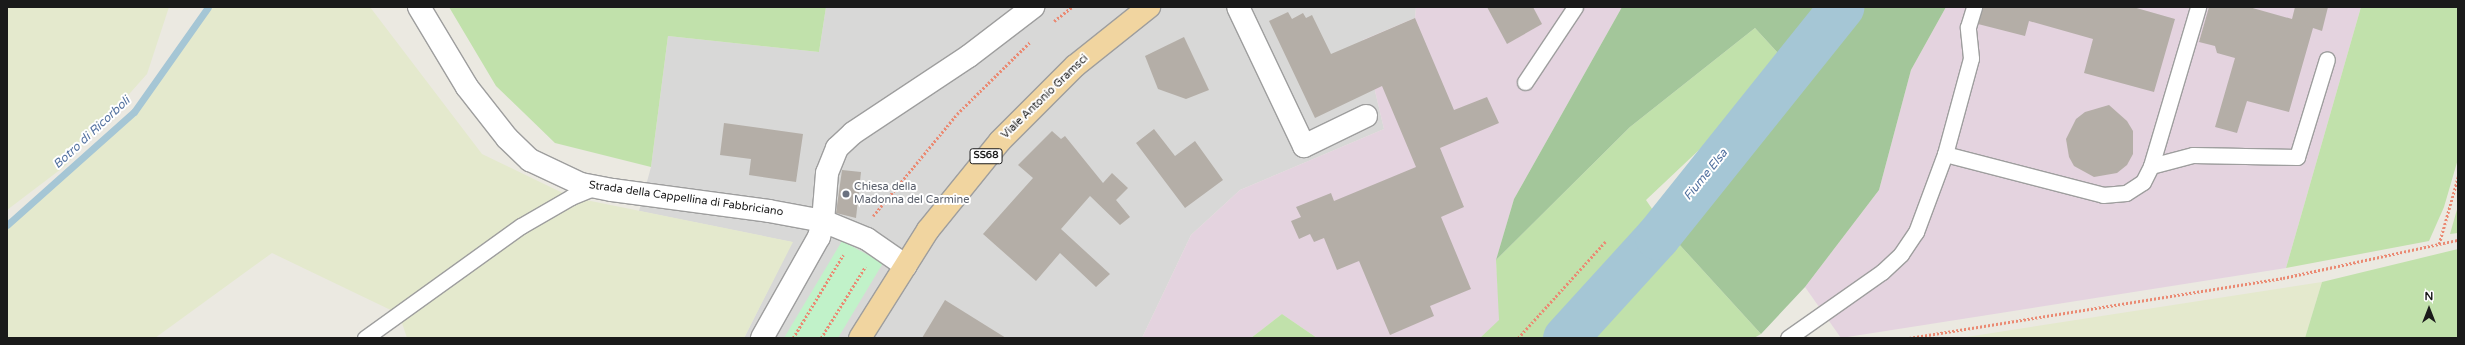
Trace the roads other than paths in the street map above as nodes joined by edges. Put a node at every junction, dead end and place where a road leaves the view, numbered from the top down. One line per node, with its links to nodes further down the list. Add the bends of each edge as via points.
1 (418, 7): 13 (street, Strada della Cappellina di Fabbriciano, via 467,87 507,138 530,160 581,184)
2 (1032, 7): 14 (street, via 969,56 841,144 832,158 827,173)
3 (1149, 7): 15 (main road, Viale Antonio Gramsci / SS68, via 1075,66 1014,126 944,209)
4 (1238, 7): 10 (street, via 1304,146)
5 (1575, 7): 9 (lane)
6 (1974, 7): 11 (lane, via 1968,27 1971,58)
7 (2198, 7): 12 (lane)
8 (2328, 59): 12 (lane, via 2297,157 2193,155)
9 (1525, 82)
10 (1366, 116)
11 (1945, 154): 12 (lane, via 2104,195 2126,192 2142,182); 19 (lane, via 1916,232 1901,254 1882,272)
12 (2151, 166)
13 (596, 187): 14 (street, Strada della Cappellina di Fabbriciano); 16 (lane, via 521,226)
14 (823, 221): 15 (street, Strada della Cappellina di Fabbriciano, via 866,239); 17 (street, via 809,259)
15 (906, 266): 18 (main road, Viale Antonio Gramsci / SS68)
16 (365, 338)
17 (762, 338)
18 (860, 338)
19 (1788, 338)

